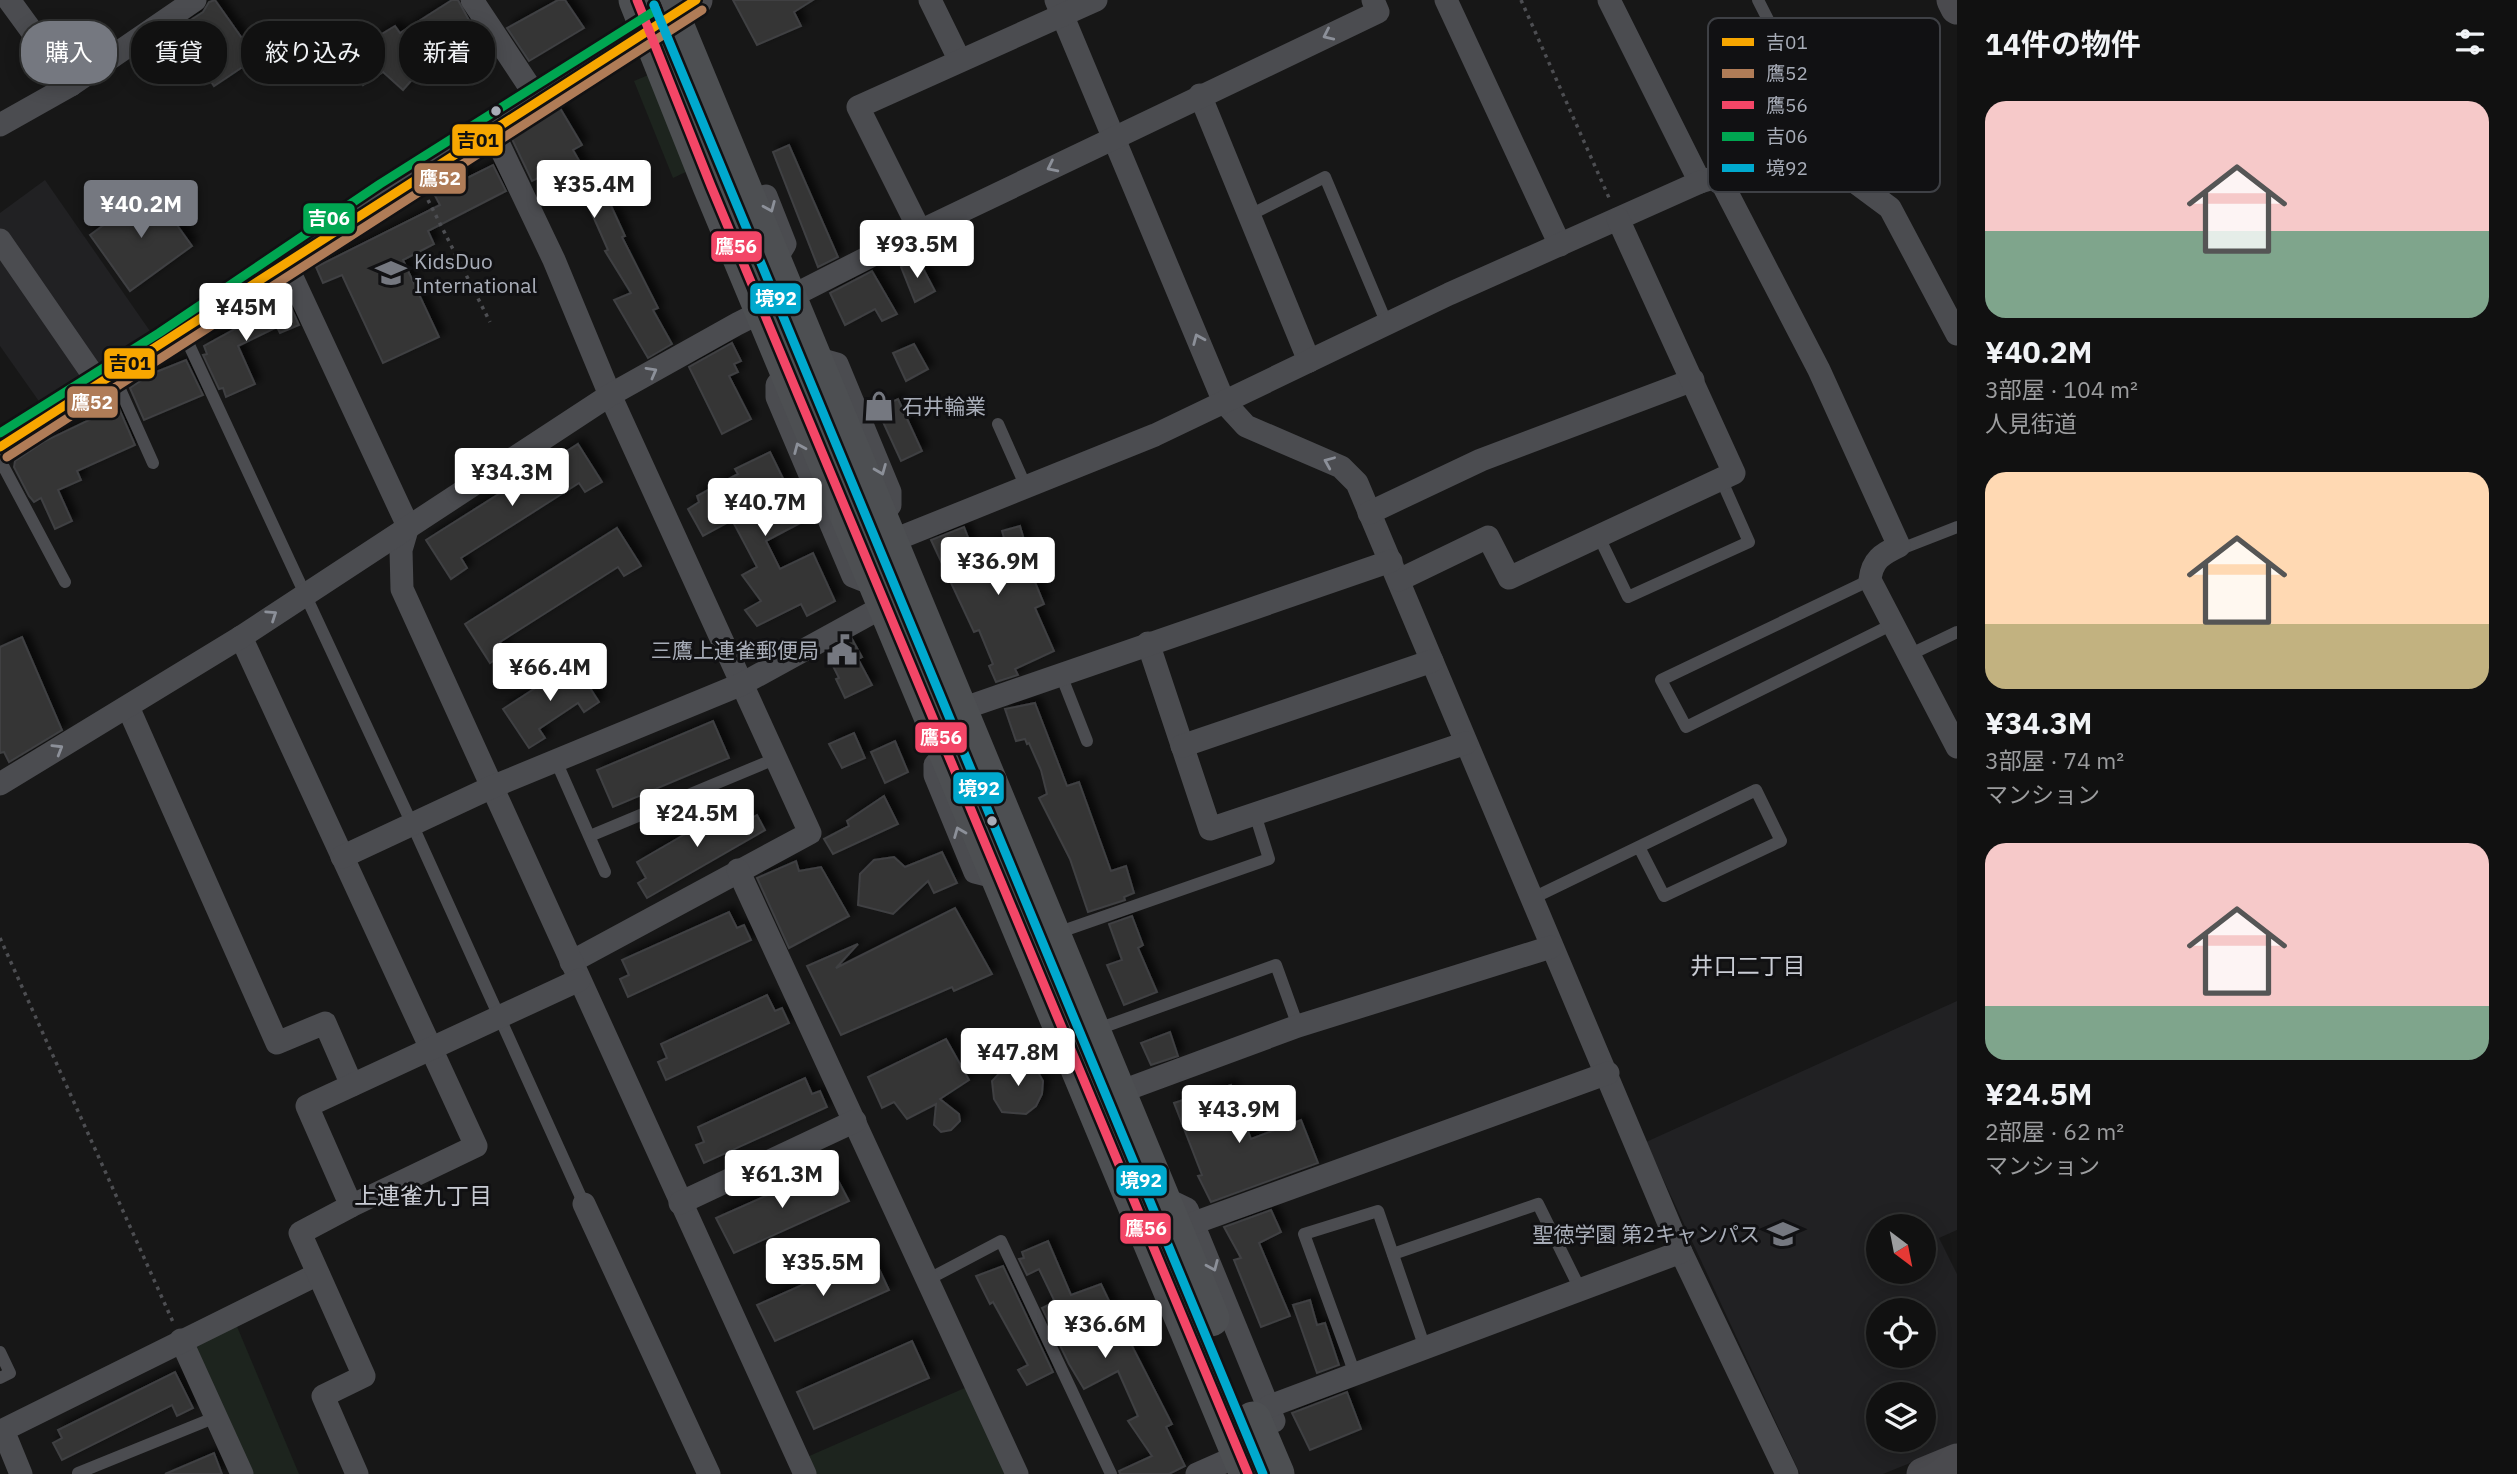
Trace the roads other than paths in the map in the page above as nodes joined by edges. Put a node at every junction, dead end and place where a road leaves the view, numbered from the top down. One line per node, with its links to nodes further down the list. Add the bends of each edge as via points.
1 (9, 0): 16 (street)
2 (195, 0): 16 (street)
3 (472, 0): 18 (street)
4 (930, 0): 15 (street)
5 (1096, 0): 11 (street)
6 (1373, 0): 17 (street, one-way to 17, via 1378,12)
7 (1446, 0): 30 (street)
8 (1609, 0): 23 (street)
9 (1758, 0): 14 (lane)
10 (1953, 0): 12 (main road)
11 (1059, 7): 15 (street); 21 (street)
12 (1957, 8)
13 (663, 9): 18 (main road); 32 (main road); 32 (main road, one-way to 32, via 773,264)
14 (1767, 18)
15 (959, 59): 28 (street, via 858,107)
16 (71, 85): 19 (street)
17 (1200, 94): 21 (street); 26 (street)
18 (537, 98): 20 (main road)
19 (0, 125)
20 (491, 128): 31 (main road); 40 (street, via 554,260)
21 (1114, 137): 28 (street, one-way to 28); 41 (street, one-way to 21)
22 (1708, 180): 23 (street)
23 (1700, 182): 27 (street)
24 (1727, 192): 53 (street, via 1819,370)
25 (1868, 192): 35 (street, via 1890,208)
26 (1250, 215): 33 (lane, via 1325,177); 36 (street)
27 (1618, 219): 30 (street); 38 (street)
28 (920, 230): 32 (street)
29 (0, 240): 39 (street)
30 (1560, 245): 33 (street)
31 (285, 262): 34 (main road); 49 (street)
32 (775, 304): 37 (main road); 40 (street, one-way to 32)
33 (1387, 324): 36 (street)
34 (183, 331): 39 (main road); 59 (lane)
35 (1957, 334)
36 (1309, 361): 41 (street)
37 (800, 363): 51 (main road, one-way to 51); 60 (main road, one-way to 37)
38 (1693, 380): 46 (street, via 1734,473); 48 (street, via 1481,460)
39 (107, 381): 43 (main road); 45 (lane)
40 (610, 395): 49 (street); 68 (street)
41 (1224, 402): 47 (street); 48 (street, one-way to 41, via 1357,482 1341,467 1246,426)
42 (998, 424): 47 (lane)
43 (0, 447)
44 (0, 460): 58 (lane)
45 (153, 463)
46 (1721, 479): 52 (street); 52 (lane, via 1749,542 1628,597)
47 (1026, 487): 51 (street)
48 (1369, 513): 56 (street)
49 (408, 526): 54 (street); 55 (street)
50 (1957, 527): 53 (lane)
51 (884, 530): 70 (main road)
52 (1599, 537): 56 (street, via 1509,578 1488,537)
53 (1899, 546): 57 (street, via 1872,565)
54 (371, 549): 55 (street); 59 (street)
55 (401, 550): 78 (street, via 402,589)
56 (1395, 571): 64 (street); 66 (street)
57 (1870, 580): 61 (street); 61 (lane, via 1661,680 1686,727)
58 (65, 582)
59 (305, 593): 63 (street, one-way to 59); 80 (lane)
60 (882, 596): 68 (street); 70 (main road)
61 (1893, 624): 65 (street)
62 (1957, 632): 65 (lane)
63 (241, 637): 69 (street); 83 (street)
64 (1148, 643): 67 (street); 73 (street)
65 (1909, 655): 74 (street)
66 (1432, 661): 72 (street); 73 (street)
67 (1061, 675): 70 (street); 71 (lane)
68 (742, 684): 75 (street); 76 (street)
69 (128, 707): 77 (street, one-way to 69); 95 (street, via 276,1043 325,1023)
70 (946, 714): 88 (main road); 92 (main road, one-way to 70, via 999,878 948,752)
71 (1087, 741)
72 (1466, 743): 79 (street); 86 (street)
73 (1182, 746): 79 (street, via 1210,830)
74 (1957, 746)
75 (777, 758): 81 (lane); 84 (street, via 810,833)
76 (556, 761): 78 (street); 81 (lane)
77 (0, 784)
78 (492, 787): 80 (street); 89 (street)
79 (1255, 814): 88 (lane, via 1269,859)
80 (412, 824): 83 (street); 90 (lane)
81 (590, 836): 85 (lane)
82 (1639, 847): 82 (lane, via 1756,790 1781,841 1664,896); 86 (lane)
83 (342, 858): 93 (street)
84 (738, 870): 89 (street); 97 (street)
85 (605, 872)
86 (1531, 900): 87 (street)
87 (1551, 947): 91 (street); 94 (street)
88 (1057, 949): 92 (main road, via 1064,995 1075,1026 1069,1031)
89 (575, 971): 90 (street); 99 (street)
90 (497, 1018): 93 (street); 100 (lane)
91 (1298, 1026): 92 (lane, via 1276,965); 96 (street)
92 (1077, 1029): 96 (main road)
93 (430, 1049): 95 (street); 101 (street, via 476,1146)
94 (1608, 1073): 102 (street); 103 (street)
95 (352, 1085): 101 (street, via 307,1106)
96 (1105, 1097): 98 (main road); 116 (main road)
97 (855, 1121): 99 (street); 106 (street)
98 (1160, 1196): 102 (street, via 1187,1209); 116 (main road)
99 (680, 1202): 122 (street)
100 (583, 1204): 121 (street)
101 (351, 1206): 105 (street, via 300,1233)
102 (1194, 1223): 113 (street, one-way to 113)
103 (1681, 1252): 107 (street); 126 (street)
104 (1392, 1254): 107 (lane, via 1538,1204); 109 (lane); 111 (lane, via 1378,1211 1304,1234)
105 (318, 1274): 108 (street); 120 (street, via 364,1376 323,1395)
106 (927, 1280): 123 (street); 124 (lane, via 1002,1241)
107 (1580, 1289): 109 (street)
108 (181, 1340): 114 (street); 117 (street, via 3,1430)
109 (1425, 1348): 111 (street)
110 (0, 1352): 112 (lane, via 10,1373)
111 (1354, 1374): 113 (street)
112 (0, 1378)
113 (1270, 1406): 116 (street, via 1274,1427)
114 (216, 1418): 118 (lane); 119 (street)
115 (1957, 1460): 127 (main road)
116 (1257, 1462): 125 (street)
117 (12, 1469)
118 (78, 1473)
119 (242, 1474)
120 (357, 1474)
121 (709, 1474)
122 (805, 1474)
123 (1017, 1474)
124 (1111, 1474)
125 (1197, 1474)
126 (1787, 1474)
127 (1923, 1474)

